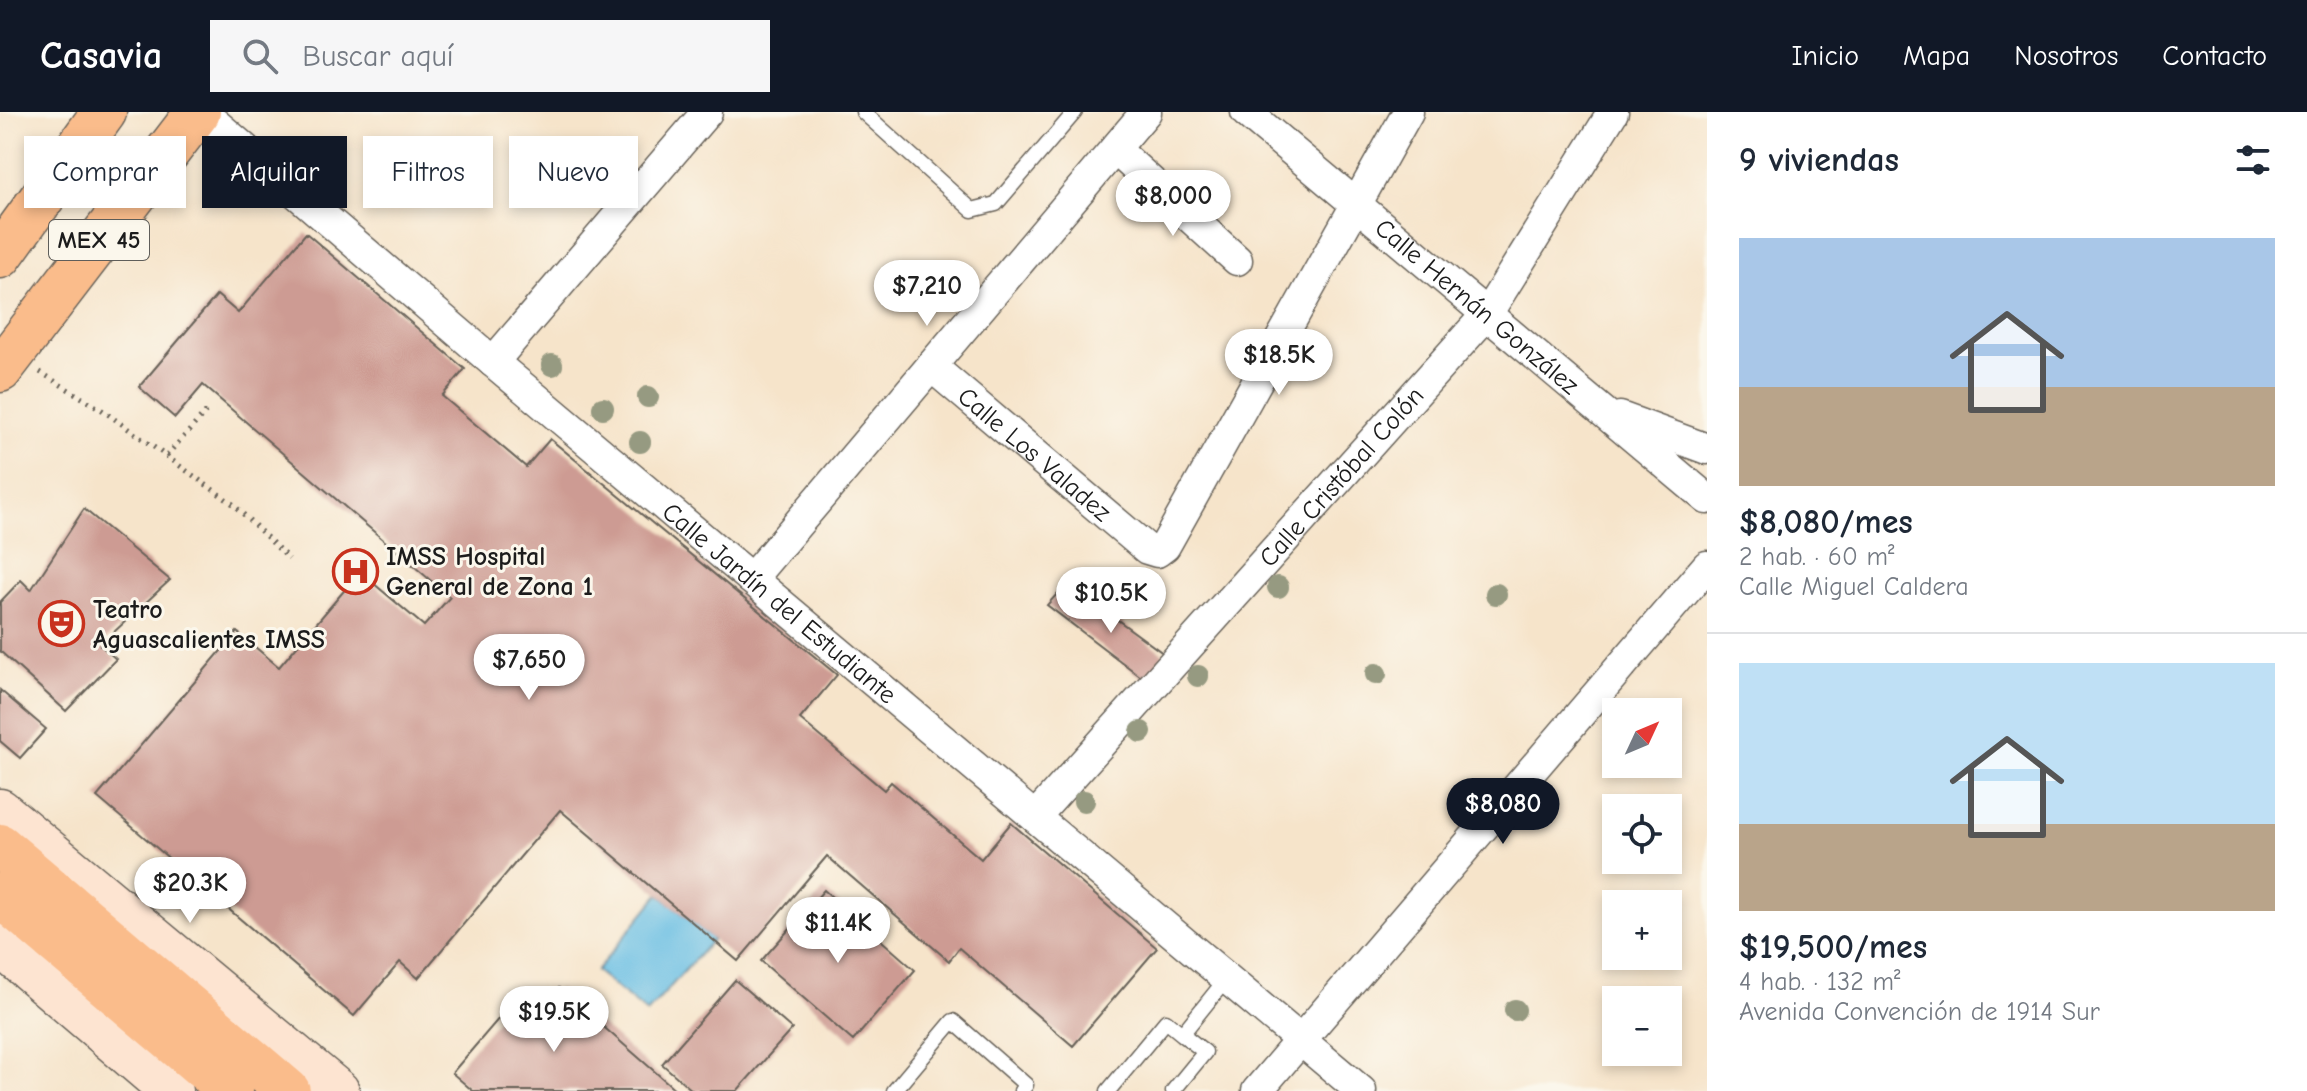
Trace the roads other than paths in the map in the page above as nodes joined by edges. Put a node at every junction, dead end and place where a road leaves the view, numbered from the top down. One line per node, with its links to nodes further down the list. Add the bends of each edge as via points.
1 (104, 112): 12 (main road, MEX 45)
2 (200, 112): 15 (main road, MEX 45); 16 (street, Calle Jardín del Estudiante)
3 (707, 112): 16 (street)
4 (863, 112): 5 (lane, via 972,210 996,204)
5 (1075, 112)
6 (1146, 112): 10 (street)
7 (1246, 112): 11 (street, Calle Hernán González)
8 (1408, 112): 11 (street, Calle Los Valadez)
9 (1613, 112): 14 (street, Calle Cristóbal Colón)
10 (1115, 149): 13 (street); 17 (street)
11 (1355, 203): 14 (street, Calle Hernán González); 17 (street, Calle Los Valadez, via 1157,552 1147,549)
12 (0, 256)
13 (1237, 260)
14 (1487, 314): 18 (street, Calle Hernán González); 24 (street, Calle Cristóbal Colón)
15 (6, 362)
16 (493, 362): 22 (street, Calle Jardín del Estudiante)
17 (931, 366): 22 (street)
18 (1599, 409): 19 (street); 20 (street, Calle Hernán González)
19 (1707, 449)
20 (1707, 499)
21 (1707, 566): 30 (street)
22 (751, 579): 24 (street, Calle Jardín del Estudiante)
23 (0, 810): 34 (street)
24 (1035, 817): 28 (street, Calle Jardín del Estudiante)
25 (0, 846): 33 (main road)
26 (0, 895): 32 (main road)
27 (5, 960): 31 (street)
28 (1227, 978): 29 (lane); 30 (street, Calle Jardín del Estudiante)
29 (1182, 1034): 37 (lane, via 1166,1021); 38 (lane, via 1205,1052)
30 (1301, 1040): 39 (street); 40 (street, Calle Jardín del Estudiante)
31 (171, 1091)
32 (231, 1091)
33 (288, 1091)
34 (338, 1091)
35 (894, 1091): 36 (lane, via 953,1021 1026,1085)
36 (1021, 1091)
37 (1108, 1091)
38 (1173, 1091)
39 (1257, 1091)
40 (1361, 1091)

